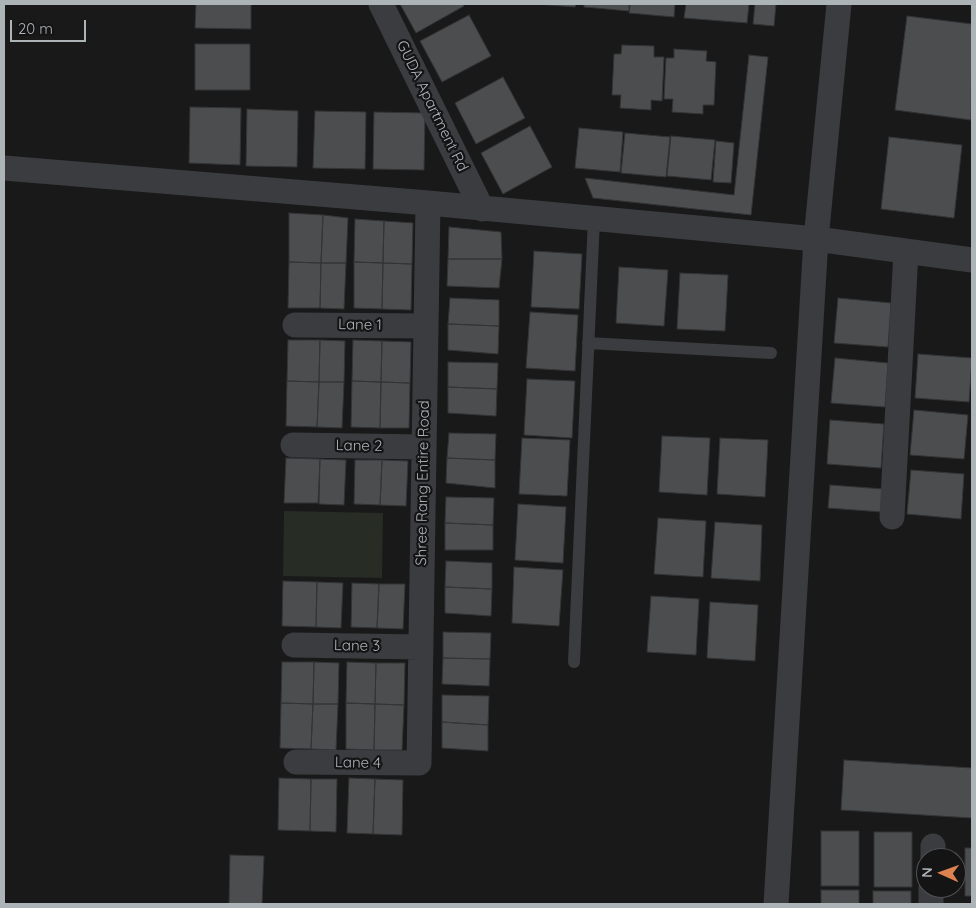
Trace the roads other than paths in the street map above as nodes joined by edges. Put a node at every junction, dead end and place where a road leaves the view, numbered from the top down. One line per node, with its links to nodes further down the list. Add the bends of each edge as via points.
1 (381, 4): 5 (street, GUDA Apartment Rd)
2 (839, 4): 7 (street)
3 (4, 168): 4 (street)
4 (428, 204): 5 (street); 11 (street, Shree Rang Entire Road)
5 (482, 209): 6 (street)
6 (594, 220): 7 (street); 12 (lane)
7 (816, 239): 8 (street); 22 (street)
8 (906, 251): 9 (street); 16 (street)
9 (972, 260)
10 (295, 325): 11 (street, Lane 1)
11 (426, 326): 15 (street, Shree Rang Entire Road)
12 (588, 343): 13 (lane); 19 (lane)
13 (771, 353)
14 (293, 445): 15 (street, Lane 2)
15 (424, 447): 18 (street, Shree Rang Entire Road)
16 (892, 518)
17 (294, 645): 18 (street, Lane 3)
18 (421, 647): 21 (street, Shree Rang Entire Road)
19 (574, 662)
20 (296, 762): 21 (street, Lane 4)
21 (419, 764)
22 (776, 904)

